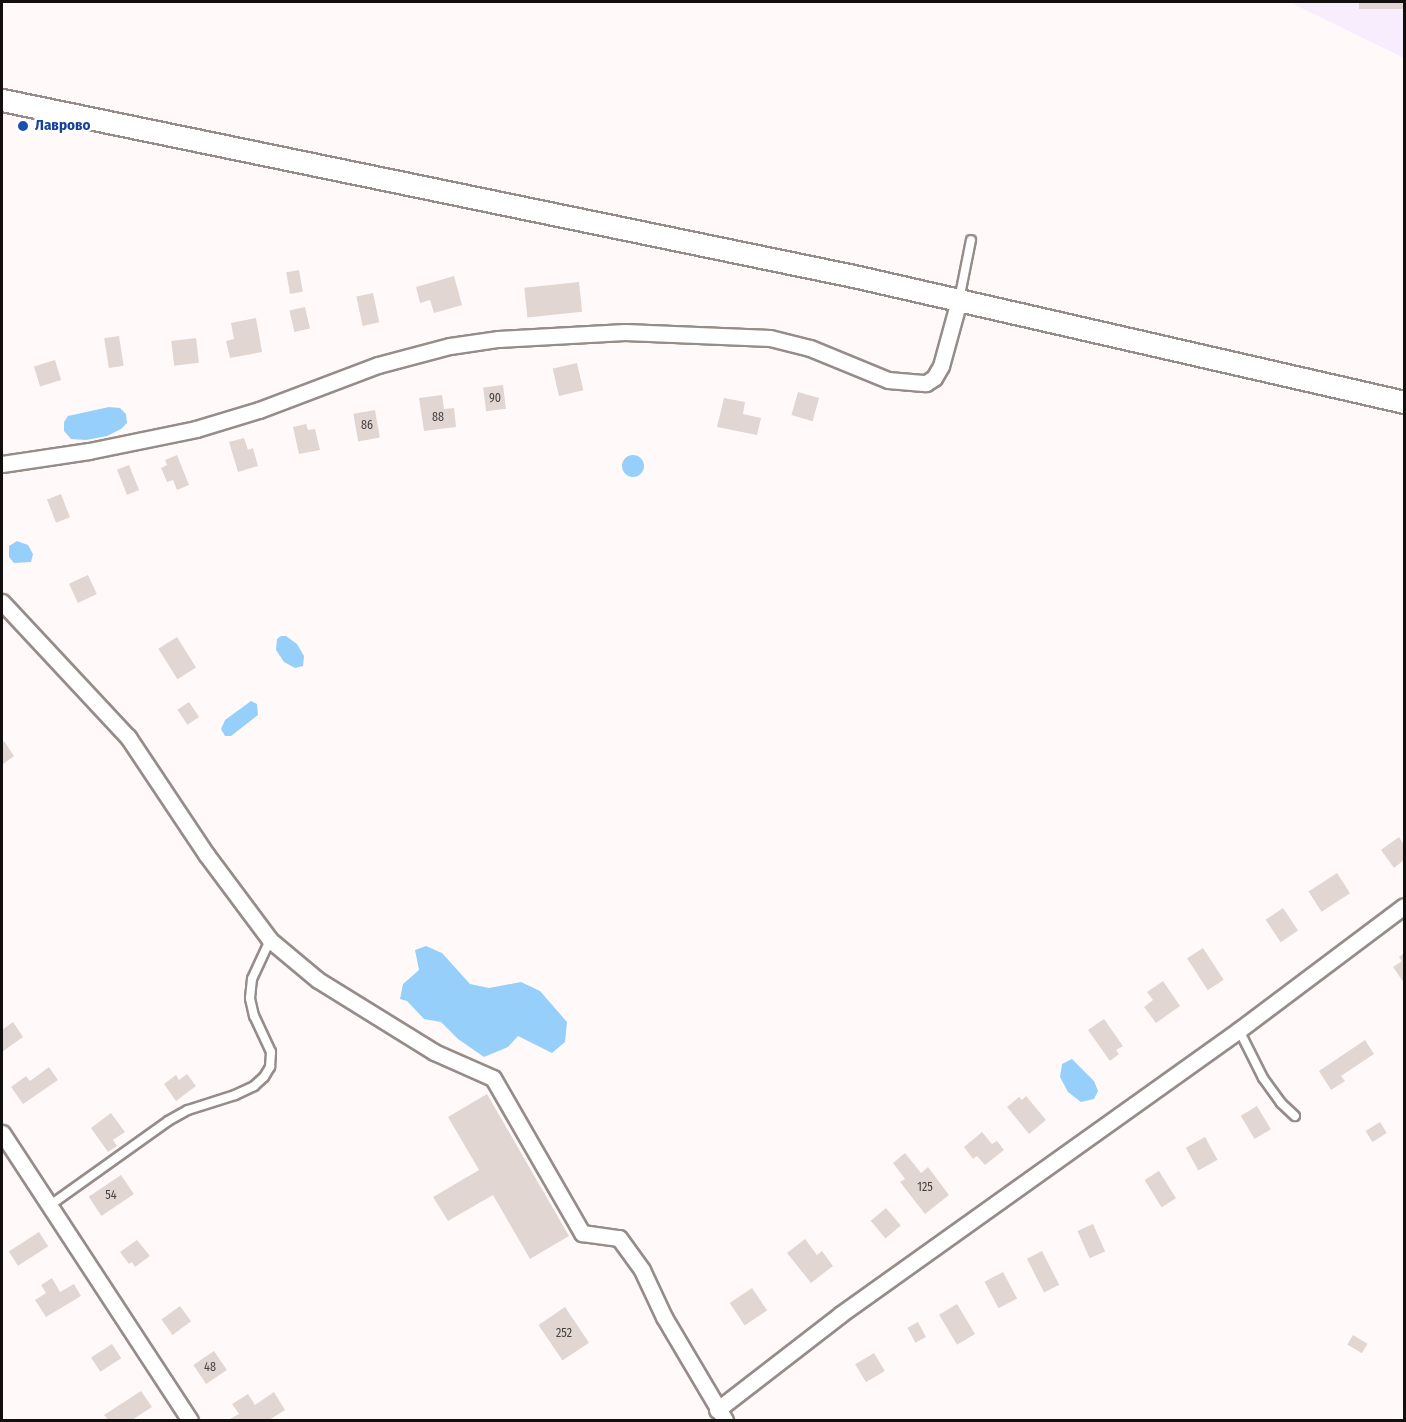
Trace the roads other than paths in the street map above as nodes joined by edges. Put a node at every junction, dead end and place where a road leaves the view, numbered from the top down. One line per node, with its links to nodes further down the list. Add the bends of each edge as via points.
1 (2, 100): 3 (main road)
2 (971, 240): 3 (lane)
3 (959, 300): 4 (main road); 5 (street, via 941,366 926,383 888,380 810,348 771,338 625,332 530,336 412,355 195,429)
4 (1404, 402)
5 (2, 464)
6 (2, 602): 8 (street, via 128,737 206,854)
7 (1404, 906): 9 (street)
8 (270, 940): 12 (lane, via 252,979 250,998 271,1052 270,1067 264,1077 235,1095 188,1110 168,1121); 13 (street, via 318,980 425,1046 493,1078 582,1233 619,1238 642,1270 664,1317)
9 (1239, 1030): 10 (lane, via 1263,1078); 13 (street, via 841,1314)
10 (1295, 1116)
11 (2, 1133): 12 (street)
12 (50, 1206): 14 (street)
13 (721, 1415)
14 (190, 1420)

